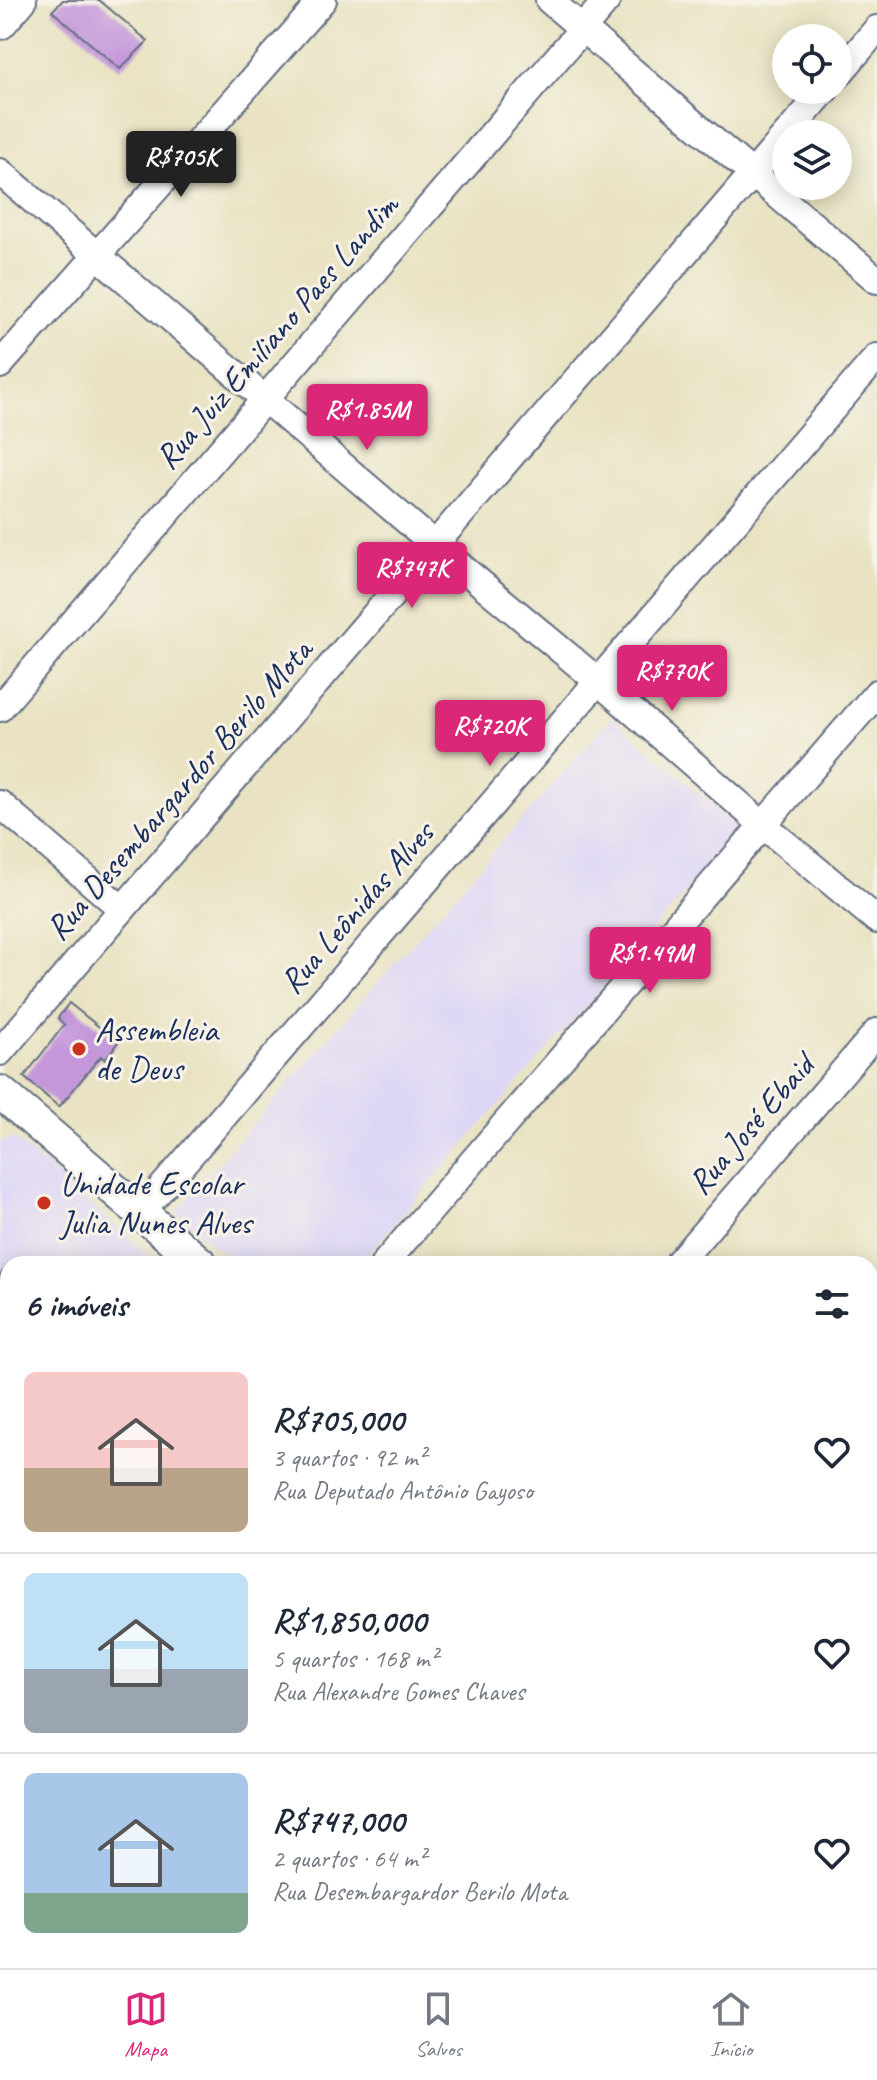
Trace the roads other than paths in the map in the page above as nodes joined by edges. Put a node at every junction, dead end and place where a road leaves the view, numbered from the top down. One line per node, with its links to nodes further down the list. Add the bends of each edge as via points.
1 (20, 0): 5 (street)
2 (323, 0): 14 (street)
3 (549, 0): 6 (street)
4 (607, 0): 6 (street, Rua Juiz Emiliano Paes Landim)
5 (0, 23)
6 (583, 28): 13 (street); 18 (street, Rua Juiz Emiliano Paes Landim)
7 (877, 29): 8 (street)
8 (852, 58)
9 (813, 104): 10 (street, Rua Desembargardor Berilo Mota)
10 (800, 120)
11 (772, 152): 13 (street, Rua Desembargardor Berilo Mota)
12 (0, 172): 14 (street)
13 (753, 174): 15 (street); 19 (street, Rua Desembargardor Berilo Mota)
14 (98, 255): 17 (street); 18 (street)
15 (877, 280)
16 (877, 357): 20 (street, Rua Leônidas Alves)
17 (0, 365)
18 (266, 398): 19 (street); 22 (street, Rua Juiz Emiliano Paes Landim)
19 (435, 545): 20 (street); 25 (street, Rua Desembargardor Berilo Mota)
20 (598, 681): 24 (street); 30 (street, Rua Leônidas Alves)
21 (877, 693): 24 (street)
22 (0, 708)
23 (0, 804): 25 (street)
24 (763, 825): 26 (street); 32 (street)
25 (122, 909): 28 (street, Rua Desembargardor Berilo Mota)
26 (877, 920)
27 (877, 1032): 33 (street, Rua José Ebaid)
28 (0, 1052)
29 (17, 1109): 30 (street)
30 (141, 1212): 31 (street)
31 (192, 1256)
32 (391, 1256)
33 (684, 1256)

